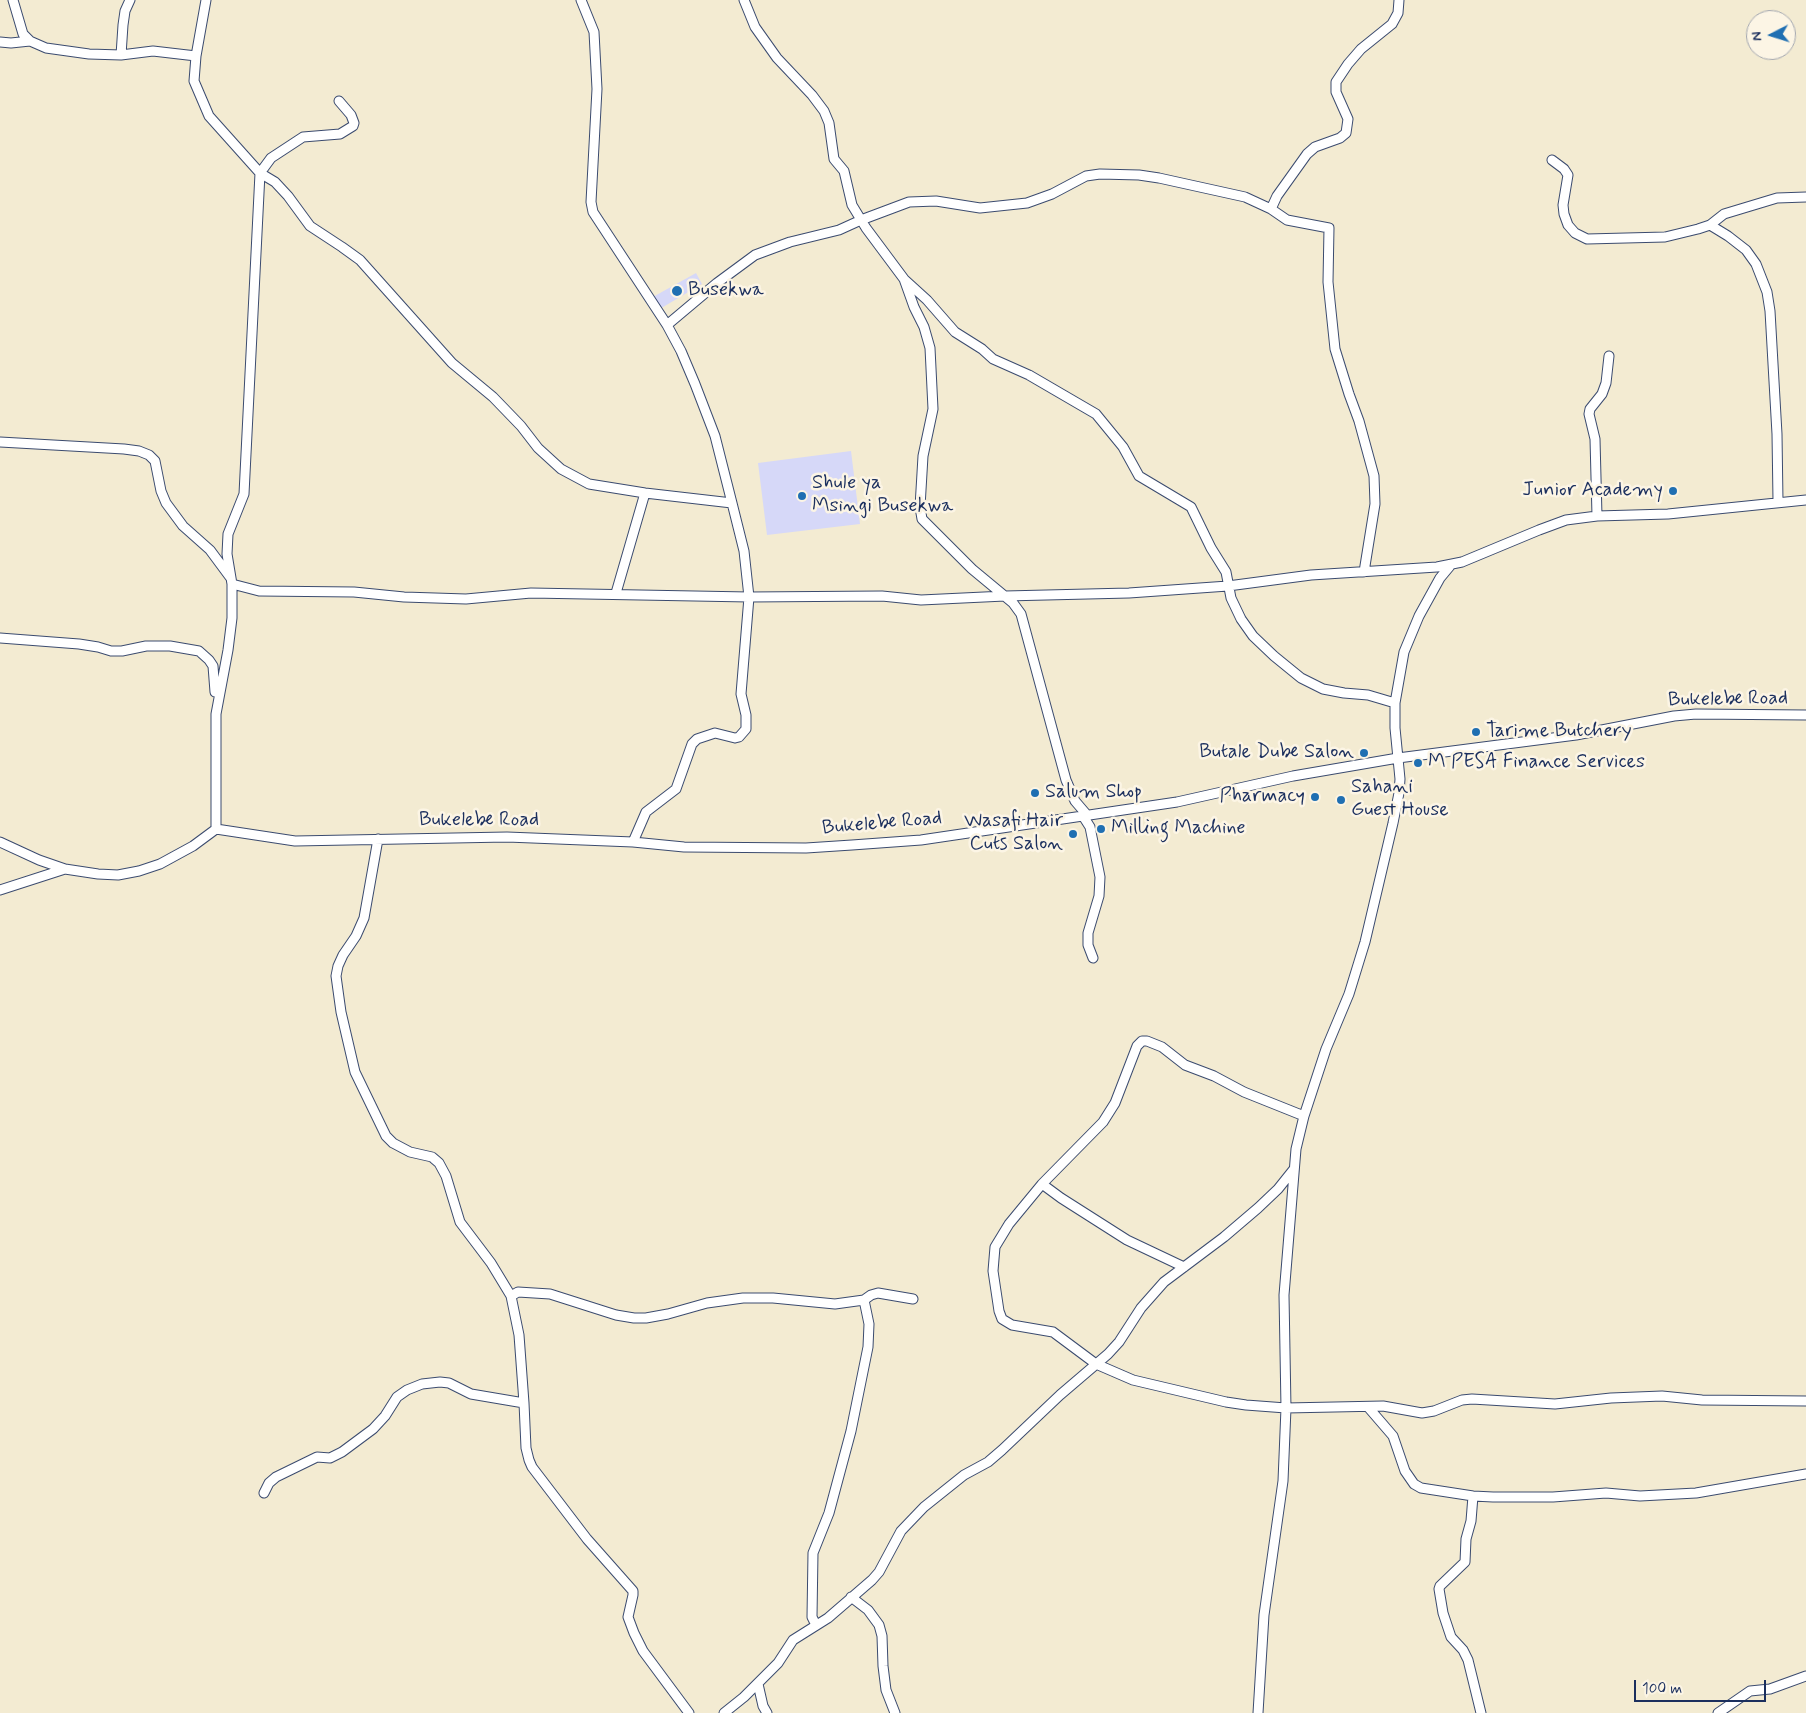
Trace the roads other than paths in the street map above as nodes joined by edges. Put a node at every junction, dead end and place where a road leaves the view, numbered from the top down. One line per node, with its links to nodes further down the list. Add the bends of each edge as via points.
1 (13, 0): 7 (street, via 19,25)
2 (130, 0): 9 (street, via 125,10)
3 (206, 0): 10 (street)
4 (581, 0): 19 (street, via 594,32 597,89 593,212)
5 (744, 0): 16 (street, via 755,27 777,58 824,111 834,160 844,171 852,204)
6 (1399, 0): 15 (street, via 1398,13 1392,24 1361,50 1336,82 1336,92 1348,119 1346,133 1314,147 1307,154)
7 (30, 41): 8 (street); 9 (street, via 46,48)
8 (0, 42)
9 (121, 55): 10 (street, via 152,51)
10 (196, 56): 13 (street, via 194,81 209,116)
11 (339, 101): 13 (street, via 351,115 353,126 340,134 303,137 295,141 271,158)
12 (1552, 160): 17 (street, via 1568,174 1564,214 1573,231 1583,238 1659,238)
13 (260, 173): 22 (street, via 282,189 310,226 360,260 452,363 493,397 561,469 589,484); 29 (street, via 244,494 228,534)
14 (1806, 197): 17 (street, via 1777,198 1724,214)
15 (1271, 208): 16 (street, via 1229,192 1159,178 1100,174 1086,176 1027,203 980,208 922,201 897,206); 28 (street, via 1287,220 1329,228 1328,282 1335,348 1374,476 1375,504)
16 (861, 220): 18 (street); 19 (street, via 755,256)
17 (1710, 225): 24 (street, via 1746,250 1756,264 1767,292 1777,434)
18 (904, 279): 30 (street, via 928,300 955,332 997,362 1029,375 1096,414 1123,447 1139,476 1191,507 1226,572); 32 (street, via 930,348 933,409 923,456 922,519 972,569)
19 (666, 325): 25 (street, via 696,384 712,427)
20 (1609, 356): 26 (street, via 1602,394 1589,414 1595,439)
21 (0, 442): 29 (street, via 124,449 149,455 155,461 166,503 183,526 210,550)
22 (645, 493): 25 (street); 31 (street)
23 (1806, 500): 24 (street)
24 (1778, 501): 26 (street, via 1668,514)
25 (732, 503): 33 (street, via 744,551)
26 (1597, 516): 27 (street, via 1552,524)
27 (1450, 566): 28 (street); 36 (street, via 1432,592 1410,635)
28 (1364, 572): 30 (street)
29 (231, 581): 31 (street, via 259,591 354,592 404,597); 35 (street, via 232,618)
30 (1228, 586): 32 (street, via 1129,593); 36 (street, via 1235,608 1253,636 1300,678 1332,691)
31 (616, 593): 33 (street)
32 (1005, 596): 33 (street, via 922,600 882,596); 39 (street, via 1021,614 1066,780)
33 (750, 598): 43 (street, via 741,694 746,729 735,738 715,733 697,739 692,744 676,789 646,812)
34 (0, 638): 35 (street, via 79,644 112,651 170,646 199,651 213,666)
35 (218, 700): 40 (street)
36 (1395, 702): 38 (street)
37 (1806, 716): 38 (street, Bukelebe Road, via 1696,714 1560,738)
38 (1398, 758): 39 (street, Bukelebe Road, via 1293,776 1177,802); 47 (street, via 1398,799 1371,919 1349,994)
39 (1085, 815): 43 (street, Bukelebe Road, via 921,840 806,848 684,847); 46 (street, via 1100,877 1088,941)
40 (216, 829): 41 (street, Bukelebe Road, via 295,841); 44 (street, via 160,864 138,871 98,874)
41 (378, 840): 43 (street, Bukelebe Road, via 507,838); 51 (street, via 364,918 343,955 336,976 355,1072 386,1136 410,1152 432,1157 439,1163 460,1222)
42 (0, 842): 44 (street)
43 (633, 842)
44 (64, 869): 45 (street)
45 (0, 890)
46 (1093, 958)
47 (1304, 1116): 48 (street); 49 (street, via 1197,1071 1162,1047 1144,1040 1137,1046 1115,1104 1103,1122)
48 (1294, 1169): 50 (street, via 1258,1208); 58 (street, via 1284,1295)
49 (1042, 1184): 50 (street, via 1127,1240); 54 (street, via 1009,1224 995,1247 993,1271 999,1311 1007,1323 1053,1332)
50 (1184, 1267): 54 (street, via 1164,1282 1141,1308 1119,1342)
51 (511, 1296): 53 (street, via 518,1292 550,1294 634,1318 743,1298 836,1304); 56 (street, via 519,1335)
52 (913, 1299): 53 (street, via 878,1293)
53 (864, 1300): 63 (street, via 869,1324 868,1347 851,1431 829,1513 811,1564 812,1617)
54 (1096, 1364): 58 (street, via 1149,1385 1234,1404); 62 (street, via 988,1462 964,1475 924,1507 900,1531 879,1572)
55 (1806, 1402): 57 (street, via 1652,1396 1555,1404 1472,1399 1422,1413 1389,1406)
56 (524, 1403): 60 (street, via 471,1394 449,1383 422,1384 397,1397 385,1416 342,1452 330,1458 317,1457 276,1477); 66 (street, via 526,1448 532,1468 587,1539 628,1584 633,1595 628,1617 634,1633 643,1651)
57 (1368, 1407): 58 (street); 61 (street, via 1393,1436 1405,1471 1414,1484 1421,1488)
58 (1286, 1408): 70 (street, via 1283,1481 1264,1615)
59 (1806, 1474): 61 (street, via 1696,1493)
60 (264, 1492)
61 (1473, 1496): 71 (street, via 1465,1562 1439,1589 1451,1637 1464,1650 1468,1660)
62 (851, 1597): 63 (street); 69 (street, via 868,1610 879,1625 886,1690)
63 (816, 1625): 65 (street, via 793,1640 778,1663)
64 (1806, 1676): 72 (street, via 1770,1689 1750,1691)
65 (758, 1684): 67 (street); 68 (street)
66 (689, 1713)
67 (724, 1713)
68 (767, 1713)
69 (895, 1713)
70 (1258, 1713)
71 (1481, 1713)
72 (1718, 1713)

